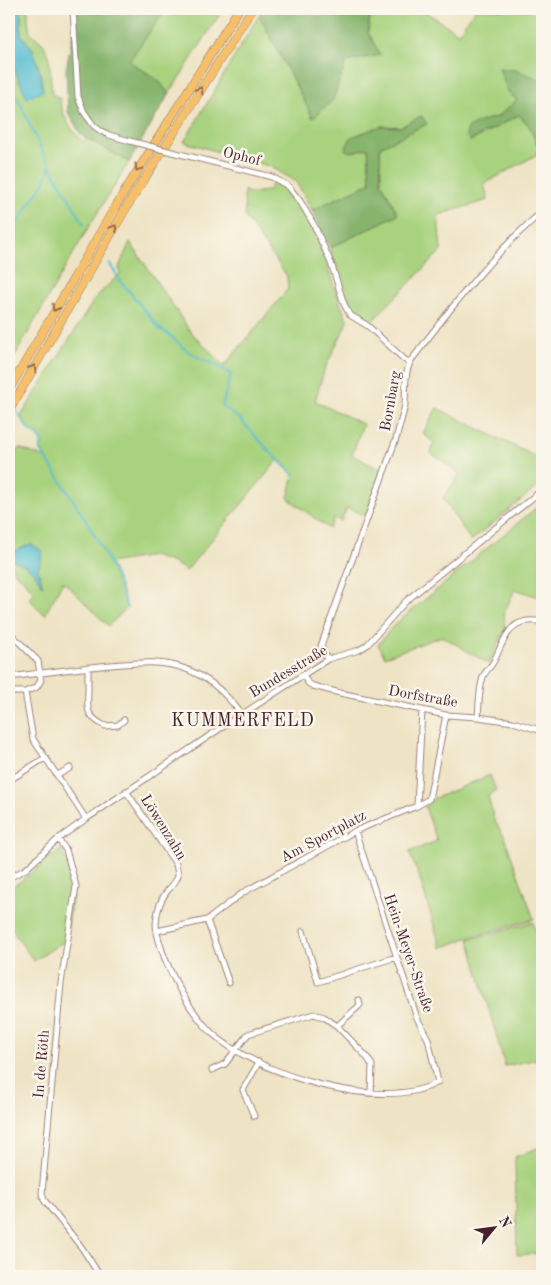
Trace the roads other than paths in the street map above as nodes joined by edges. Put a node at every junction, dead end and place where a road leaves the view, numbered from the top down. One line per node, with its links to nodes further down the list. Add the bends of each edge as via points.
1 (73, 9): 5 (street, Ophof, bridge, via 78,97 94,126 130,141 272,177 288,186 314,225 350,315)
2 (239, 9): 6 (highway, one-way to 6, via 125,190)
3 (252, 9): 7 (highway, one-way to 3, via 131,200)
4 (542, 212): 5 (street, Bornbarg, via 490,263)
5 (410, 362): 11 (street, Bornbarg, via 405,406 397,436 321,646)
6 (9, 390)
7 (9, 411)
8 (542, 490): 11 (street, Bundesstraße, via 406,601 367,645)
9 (542, 622): 21 (street, via 524,621 508,630 483,678)
10 (9, 632): 13 (street, via 38,661)
11 (328, 659): 14 (street, Bundesstraße)
12 (88, 667): 13 (street); 19 (street, via 146,662 184,668 212,683); 22 (street, via 86,704 90,714 105,726 118,725)
13 (40, 673): 15 (street); 17 (street, via 37,687)
14 (303, 675): 18 (street, Dorfstraße, via 313,686); 19 (street, Bundesstraße)
15 (9, 677)
16 (9, 692): 17 (street)
17 (24, 692): 24 (street, via 32,739)
18 (422, 710): 20 (street, Dorfstraße); 29 (street)
19 (242, 714): 28 (street, Bundesstraße)
20 (446, 715): 21 (street, Dorfstraße); 29 (street, via 429,799)
21 (478, 716): 23 (street, Dorfstraße)
22 (124, 720)
23 (542, 731)
24 (44, 758): 26 (street, via 13,778); 27 (street)
25 (70, 768): 27 (street)
26 (9, 771)
27 (58, 775): 30 (street)
28 (126, 791): 30 (street, Bundesstraße); 35 (street, Löwenzahn, via 176,864 178,874 159,909)
29 (417, 806): 31 (street, Am Sportplatz)
30 (86, 818): 32 (street, Bundesstraße)
31 (355, 832): 34 (street, Am Sportplatz, via 244,892); 37 (street, Hein-Meyer-Straße)
32 (58, 839): 33 (street, Bundesstraße, via 26,869); 46 (street, In de Röth, via 66,850 76,886 61,982 42,1193)
33 (9, 878)
34 (206, 920): 35 (street, Am Sportplatz); 38 (street)
35 (157, 931): 41 (street, via 181,993 196,1018)
36 (303, 931): 37 (street, via 318,982)
37 (396, 957): 44 (street, Hein-Meyer-Straße, via 417,1018 428,1039 438,1082 428,1088)
38 (229, 983)
39 (361, 1005): 40 (street)
40 (336, 1026): 41 (street, via 324,1016 314,1014 248,1034); 44 (street, via 372,1065)
41 (236, 1050): 42 (street); 43 (street, via 226,1064)
42 (259, 1062): 44 (street, via 317,1085); 45 (street, via 243,1090)
43 (212, 1070)
44 (371, 1093)
45 (254, 1116)
46 (100, 1276)

